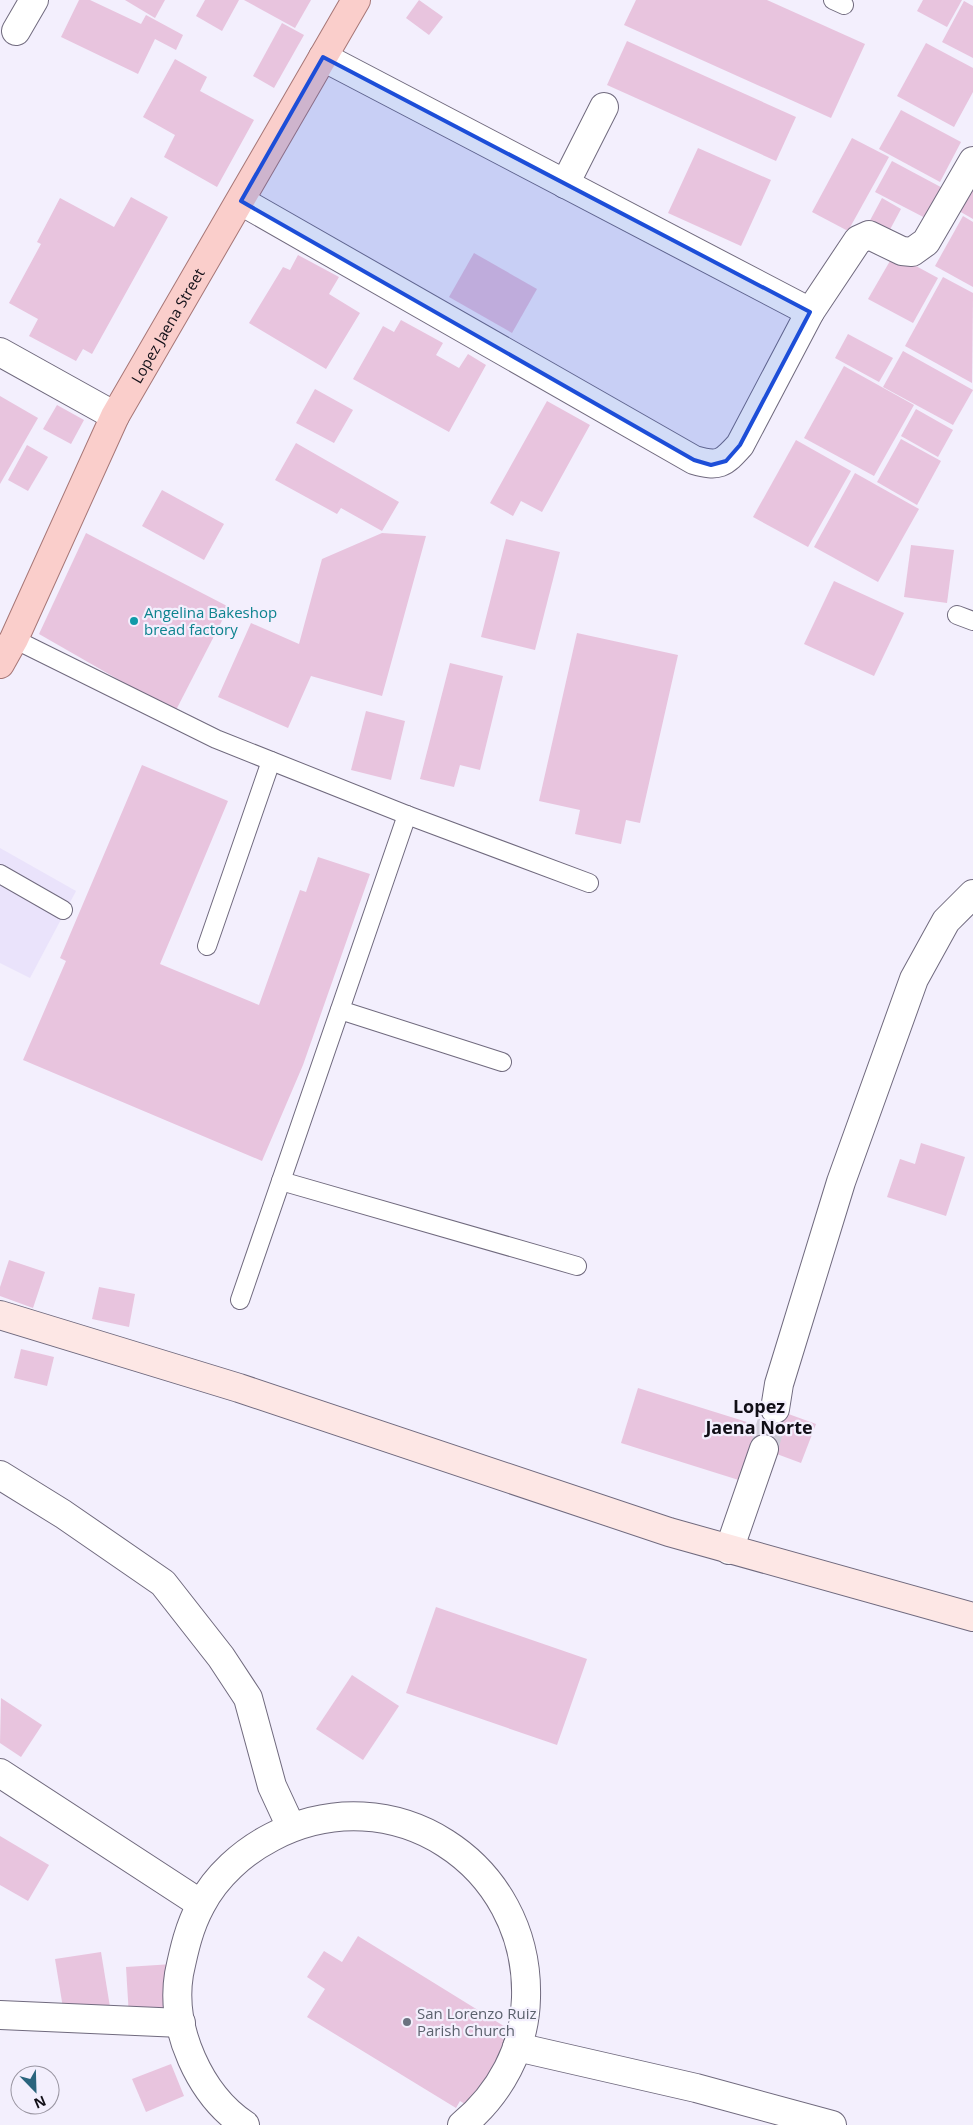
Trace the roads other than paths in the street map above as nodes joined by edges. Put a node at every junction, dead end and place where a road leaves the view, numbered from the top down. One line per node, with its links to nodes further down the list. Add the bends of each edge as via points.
1 (34, 0): 3 (street)
2 (356, 0): 4 (main road, Lopez Jaena Street)
3 (16, 31)
4 (323, 56): 7 (street); 8 (main road, Lopez Jaena Street)
5 (604, 107): 7 (street)
6 (973, 161): 9 (street, via 926,242 912,252 902,251 869,235 858,240)
7 (565, 184): 9 (street)
8 (241, 200): 9 (street, via 694,460 712,465 726,461 740,445); 11 (main road, Lopez Jaena Street)
9 (810, 312)
10 (0, 352): 11 (street)
11 (115, 416): 12 (main road, Lopez Jaena Street)
12 (7, 636): 13 (main road, Lopez Jaena Street); 14 (lane, via 216,740)
13 (0, 664)
14 (271, 762): 15 (lane); 20 (lane)
15 (407, 815): 17 (lane); 21 (lane)
16 (0, 874): 19 (lane)
17 (589, 883)
18 (973, 894): 27 (street, via 946,921 914,978 841,1182 779,1384)
19 (63, 910)
20 (207, 946)
21 (340, 1010): 22 (lane); 23 (lane)
22 (502, 1062)
23 (281, 1181): 24 (lane); 25 (lane)
24 (577, 1266)
25 (240, 1300)
26 (0, 1315): 30 (street, via 239,1388)
27 (776, 1409)
28 (764, 1449): 30 (street)
29 (0, 1475): 33 (street, via 163,1583 221,1657 248,1698 272,1786)
30 (729, 1550): 31 (street)
31 (973, 1617)
32 (0, 1773): 34 (street)
33 (291, 1827): 34 (street, via 255,1846 237,1861); 37 (street, via 326,1818 362,1816 397,1822 431,1834 462,1853 487,1878 521,1941 527,1976 526,2012)
34 (201, 1904): 36 (street, via 185,1942 178,1982)
35 (0, 2015): 36 (street)
36 (181, 2023): 38 (street, via 191,2057 208,2088 229,2114)
37 (517, 2047): 39 (street, via 493,2093); 40 (street, via 696,2088)
38 (245, 2125)
39 (462, 2125)
40 (832, 2125)

